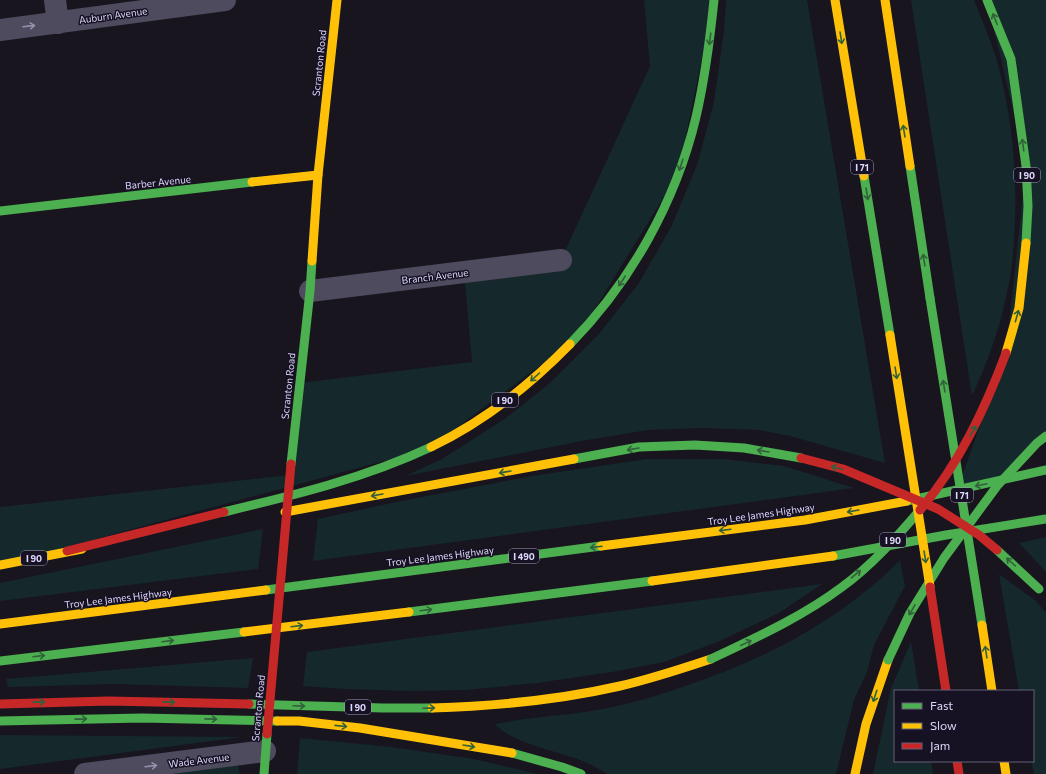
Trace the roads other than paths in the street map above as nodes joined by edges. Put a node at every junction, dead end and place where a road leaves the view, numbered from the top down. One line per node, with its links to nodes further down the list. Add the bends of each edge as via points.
1 (55, 0): 8 (street)
2 (217, 0): 8 (street, Auburn Avenue)
3 (336, 0): 10 (main road, Scranton Road)
4 (714, 0): 19 (main road, I 90, one-way to 19, via 707,59 695,119 678,174 664,205 612,297 577,338 530,382 456,434 355,479)
5 (835, 0): 24 (main road, I 71, one-way to 24, bridge)
6 (885, 0): 25 (main road, I 71, one-way to 6, bridge)
7 (987, 0): 26 (main road, I 90, one-way to 7, bridge, via 108,701 408,708 474,706 551,698 617,686 711,659 759,637 842,587 879,555 913,519 949,472 993,390 1019,308 1026,252 1026,166 1011,59)
8 (58, 23): 9 (street, Auburn Avenue, one-way to 8)
9 (0, 30)
10 (318, 175): 11 (main road, Barber Avenue); 13 (main road, Scranton Road)
11 (0, 210)
12 (561, 260): 13 (street, Branch Avenue)
13 (310, 290): 28 (main road, Scranton Road, bridge, via 291,464)
14 (1046, 436): 34 (main road, one-way to 34, bridge, via 997,486 944,558 910,613 888,660 866,724)
15 (1046, 470): 22 (main road, Troy Lee James Highway / I 490, one-way to 22, via 891,505 805,520)
16 (277, 513): 21 (main road, one-way to 16, bridge, via 979,535 938,509 843,469 801,458 744,448 695,445 639,448)
17 (1046, 519): 23 (main road, one-way to 17, via 632,584 826,557)
18 (199, 527): 19 (main road)
19 (67, 551): 20 (main road, I 90)
20 (0, 565)
21 (1046, 596)
22 (0, 624)
23 (0, 661)
24 (946, 690)
25 (992, 690)
26 (0, 704)
27 (0, 721): 33 (main road, one-way to 33, via 142,718 299,722 360,728 514,753)
28 (266, 743): 31 (street, Wade Avenue, one-way to 28); 32 (main road, Scranton Road)
29 (957, 762): 35 (main road)
30 (1004, 762): 36 (main road)
31 (85, 774)
32 (264, 774)
33 (581, 774)
34 (855, 774)
35 (959, 774)
36 (1006, 774)

